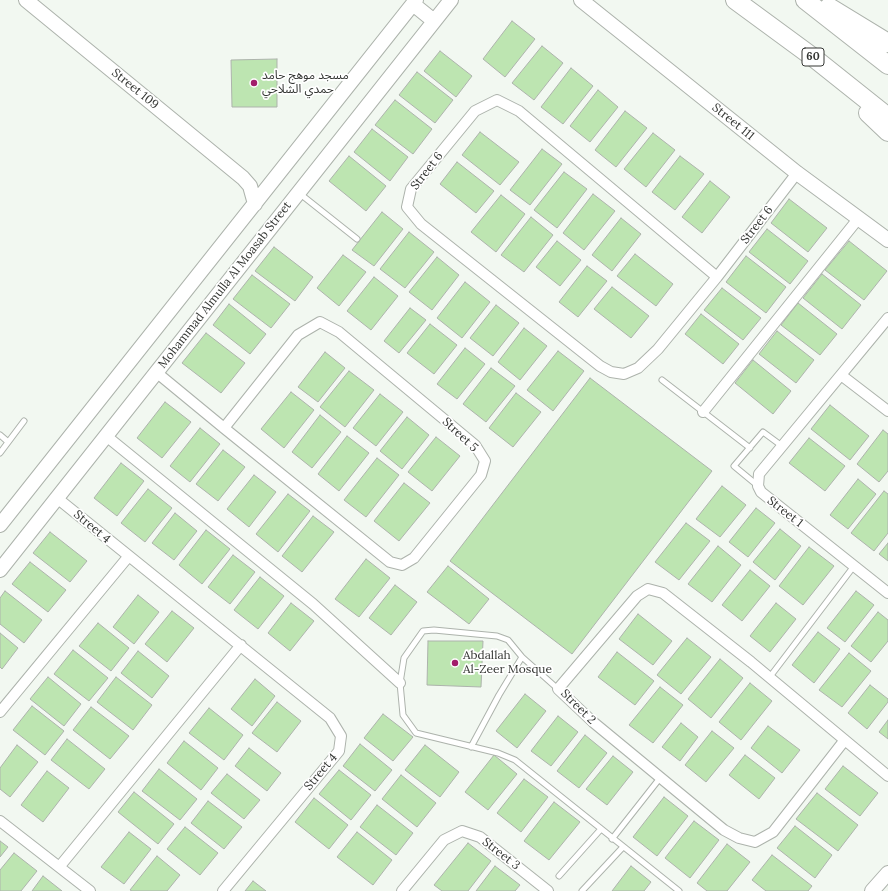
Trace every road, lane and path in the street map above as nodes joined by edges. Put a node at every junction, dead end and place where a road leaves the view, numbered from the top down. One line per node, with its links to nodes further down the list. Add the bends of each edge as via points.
1 (26, 0): 15 (street, Street 109)
2 (451, 0): 8 (street, Mohammad Almulla Al Moasab Street)
3 (581, 0): 14 (street, Street 111)
4 (735, 0): 10 (highway, 60)
5 (805, 0): 11 (highway)
6 (818, 0): 9 (highway)
7 (412, 1): 8 (street); 16 (street)
8 (434, 21): 17 (street, Mohammad Almulla Al Moasab Street)
9 (888, 43)
10 (814, 58): 12 (highway, 60); 13 (highway)
11 (888, 66)
12 (888, 117)
13 (888, 132)
14 (797, 173): 19 (street, Street 111); 22 (street, Street 6)
15 (243, 178): 16 (street, via 255,181); 18 (street, Street 109, via 250,186)
16 (274, 180): 18 (street)
17 (298, 192): 20 (lane); 24 (street, Mohammad Almulla Al Moasab Street)
18 (255, 204): 39 (street)
19 (858, 219): 21 (street, Street 111); 28 (street)
20 (357, 240)
21 (888, 240)
22 (717, 277): 22 (street, Street 6, via 658,349 638,368 624,374 611,372 600,366 421,224 407,207 411,188 475,111 497,100 519,111)
23 (888, 318): 25 (street, Street 1)
24 (156, 372): 30 (street, Street 5); 31 (street, Mohammad Almulla Al Moasab Street)
25 (841, 375): 27 (street); 34 (street, Street 1)
26 (662, 380): 28 (lane)
27 (888, 410)
28 (703, 412): 35 (lane)
29 (24, 421): 33 (lane)
30 (224, 428): 30 (street, Street 5, via 390,562 402,565 414,558 482,474 485,461 475,445 339,332 320,322 298,335)
31 (105, 435): 38 (street, Mohammad Almulla Al Moasab Street); 47 (street, via 313,604)
32 (0, 436): 33 (lane)
33 (7, 441): 36 (lane)
34 (782, 446): 35 (lane, via 763,432); 37 (street, Street 1, via 760,474)
35 (750, 448): 37 (lane, via 734,466)
36 (0, 453)
37 (758, 486): 41 (street, Street 1, via 761,492)
38 (57, 498): 40 (street, Street 4); 42 (street, Mohammad Almulla Al Moasab Street)
39 (0, 525)
40 (128, 557): 44 (street, Street 4); 49 (street)
41 (854, 566): 43 (street, Street 1); 46 (lane)
42 (0, 570)
43 (888, 593)
44 (241, 646): 58 (street); 62 (street, Street 4, via 330,718 341,736 339,751)
45 (522, 657): 47 (lane, via 508,640 497,636 423,631 404,658); 48 (lane); 51 (lane)
46 (770, 678): 48 (street, Street 2, via 663,593 648,590 637,596); 50 (street, Street 2)
47 (400, 682): 51 (lane, via 403,715 416,733)
48 (558, 689): 53 (street, Street 2)
49 (0, 712)
50 (844, 741): 52 (street, Street 2); 53 (street, Street 2, via 773,832 755,842 739,838 724,830)
51 (471, 747): 55 (lane, via 515,760)
52 (888, 776)
53 (660, 778): 56 (lane)
54 (0, 821): 58 (street)
55 (601, 829): 56 (lane); 60 (lane)
56 (612, 839): 57 (lane)
57 (623, 847): 65 (lane); 66 (lane)
58 (60, 866): 61 (street)
59 (888, 873): 67 (street)
60 (559, 876)
61 (90, 891)
62 (223, 891)
63 (402, 891): 64 (street, Street 3, via 444,840 462,831 480,838)
64 (548, 891)
65 (582, 891)
66 (679, 891)
67 (872, 891)

